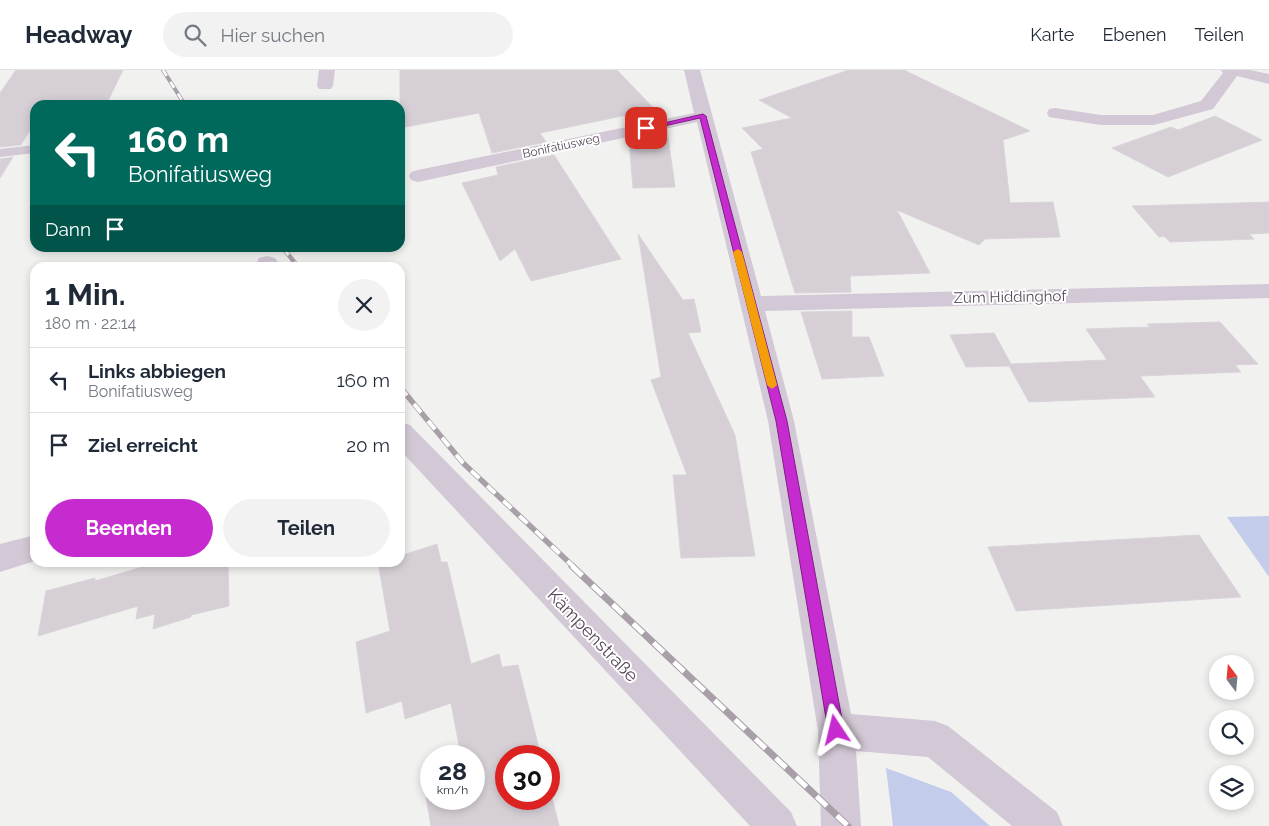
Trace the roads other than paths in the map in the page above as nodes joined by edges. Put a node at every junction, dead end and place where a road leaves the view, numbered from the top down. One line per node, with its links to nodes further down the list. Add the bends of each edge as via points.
1 (326, 70): 5 (street)
2 (692, 70): 7 (street)
3 (1231, 71): 4 (street); 6 (street, via 1208,105 1154,120 1101,120)
4 (1269, 79)
5 (325, 86)
6 (1055, 113)
7 (703, 116): 10 (street, Bonifatiusweg); 12 (street)
8 (30, 149): 9 (lane)
9 (0, 153)
10 (418, 176)
11 (1269, 291): 12 (street, Zum Hiddinghof)
12 (751, 304): 16 (street, via 781,421)
13 (405, 443): 17 (street, Kämpenstraße)
14 (30, 549): 15 (street)
15 (0, 558)
16 (836, 730): 18 (street); 19 (street, via 935,739)
17 (777, 826)
18 (841, 826)
19 (1043, 826)

